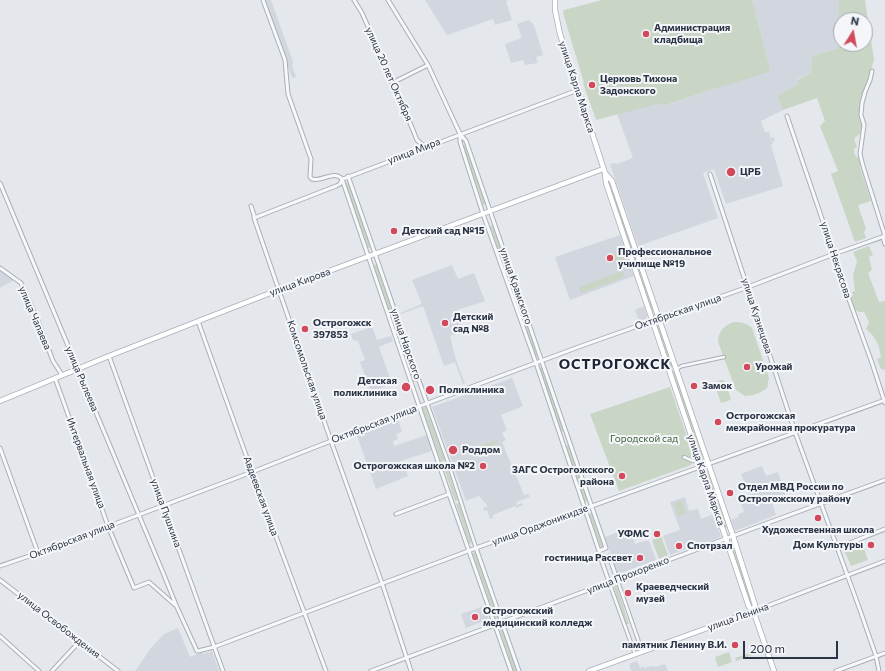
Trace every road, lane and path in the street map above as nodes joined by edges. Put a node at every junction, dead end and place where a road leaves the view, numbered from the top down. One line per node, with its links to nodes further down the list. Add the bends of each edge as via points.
1 (263, 0): 15 (street, via 285,60 288,94 311,159 310,177 316,181 337,175)
2 (354, 0): 7 (street, улица 20 лет Октября)
3 (388, 0): 5 (street, улица Крамского)
4 (555, 0): 8 (main road, улица Карла Маркса, via 560,34)
5 (428, 65): 7 (street); 10 (street, улица Крамского)
6 (872, 71): 21 (street, via 862,103 861,115 864,125 860,154)
7 (392, 83): 11 (street, улица 20 лет Октября, via 417,140)
8 (578, 90): 10 (street, улица Мира); 12 (main road, улица Карла Маркса)
9 (787, 116): 24 (street, улица Некрасова)
10 (460, 134): 11 (street, улица Мира); 18 (street, улица Крамского, via 466,141); 19 (street, улица Крамского, via 460,142)
11 (425, 147): 14 (street, улица Мира)
12 (604, 171): 18 (main road, улица Кирова); 29 (main road, улица Карла Маркса, via 612,181); 30 (main road, улица Карла Маркса)
13 (710, 174): 27 (street, улица Кузнецова)
14 (348, 176): 15 (street, улица Мира); 23 (street, улица Нарского)
15 (342, 179): 20 (street, улица Мира, via 336,186); 25 (street, улица Нарского)
16 (0, 183): 36 (street, улица Рылеева)
17 (251, 206): 20 (street, Комсомольская улица)
18 (490, 211): 19 (main road, улица Кирова); 34 (street, улица Крамского)
19 (483, 214): 23 (main road, улица Кирова); 35 (street, улица Крамского)
20 (254, 218): 28 (street, Комсомольская улица)
21 (884, 237): 22 (street); 24 (street, Октябрьская улица)
22 (885, 244)
23 (376, 254): 25 (main road, улица Кирова); 43 (street, улица Нарского)
24 (834, 254): 27 (street, Октябрьская улица); 42 (street, улица Некрасова)
25 (368, 257): 28 (main road, улица Кирова); 44 (street, улица Нарского)
26 (0, 268): 39 (street, улица Чапаева, via 21,283 53,361)
27 (748, 287): 29 (street, Октябрьская улица); 45 (street, улица Кузнецова)
28 (278, 290): 31 (main road, улица Кирова); 47 (street, Комсомольская улица)
29 (658, 318): 30 (street, Октябрьская улица); 37 (main road, улица Карла Маркса)
30 (652, 320): 34 (street, Октябрьская улица); 38 (main road, улица Карла Маркса)
31 (198, 321): 32 (main road, улица Кирова); 54 (street, Авдеевская улица)
32 (109, 356): 36 (main road, улица Кирова); 58 (street, улица Пушкина)
33 (724, 357): 37 (street)
34 (542, 361): 35 (street, Октябрьская улица); 46 (street, улица Крамского)
35 (536, 363): 43 (street, Октябрьская улица); 48 (street, улица Крамского)
36 (77, 369): 39 (main road, улица Кирова); 62 (street, улица Рылеева)
37 (676, 369): 38 (main road); 52 (main road, улица Карла Маркса)
38 (669, 371): 53 (main road, улица Карла Маркса)
39 (62, 376): 40 (main road, улица Кирова)
40 (55, 378): 41 (main road, улица Кирова); 63 (street, Интервальная улица)
41 (0, 401)
42 (885, 401): 45 (street, улица Орджоникидзе)
43 (427, 404): 44 (street, Октябрьская улица); 67 (street, улица Нарского)
44 (420, 406): 47 (street, Октябрьская улица); 56 (street, улица Нарского)
45 (796, 432): 52 (street, улица Орджоникидзе); 57 (street, улица Кузнецова)
46 (568, 439): 48 (street); 59 (street, улица Крамского)
47 (331, 441): 54 (street, Октябрьская улица); 80 (street, Комсомольская улица)
48 (562, 441): 60 (street, улица Крамского)
49 (0, 448): 70 (street)
50 (684, 457): 51 (street)
51 (693, 461)
52 (708, 464): 53 (street, улица Орджоникидзе); 65 (main road, улица Карла Маркса)
53 (701, 466): 59 (street, улица Орджоникидзе); 66 (main road, улица Карла Маркса)
54 (252, 472): 58 (street, Октябрьская улица); 83 (street, Авдеевская улица)
55 (885, 480): 57 (street, улица Прохоренко)
56 (449, 494): 61 (street); 69 (street, улица Нарского)
57 (822, 503): 65 (street, улица Прохоренко); 68 (street, улица Кузнецова)
58 (164, 505): 62 (street, Октябрьская улица); 88 (street, улица Пушкина)
59 (591, 506): 60 (street, улица Орджоникидзе); 60 (street, улица Крамского, via 606,548 599,551)
60 (585, 508): 67 (street, улица Орджоникидзе)
61 (396, 514)
62 (139, 515): 63 (street, Октябрьская улица); 75 (street, улица Рылеева)
63 (108, 526): 70 (street, Октябрьская улица); 81 (street, Интервальная улица, via 134,588 148,582)
64 (885, 529): 68 (street)
65 (733, 536): 66 (street, улица Прохоренко); 82 (main road, улица Карла Маркса, via 756,605)
66 (726, 538): 77 (street, улица Прохоренко); 82 (main road, улица Карла Маркса, via 749,607)
67 (476, 548): 69 (street, улица Орджоникидзе); 84 (street, улица Нарского)
68 (837, 548): 76 (street, улица Кузнецова)
69 (469, 550): 80 (street, улица Орджоникидзе); 85 (street, улица Нарского)
70 (38, 553): 74 (street, Октябрьская улица)
71 (609, 556): 77 (street)
72 (601, 559): 79 (street)
73 (885, 561): 76 (street, улица Ленина)
74 (0, 566)
75 (164, 575): 81 (street, Интервальная улица)
76 (847, 575): 82 (street, улица Ленина); 93 (street, улица Кузнецова)
77 (617, 579): 79 (street, улица Прохоренко); 90 (street)
78 (0, 580): 87 (street, улица Освобождения)
79 (609, 582): 84 (street, улица Прохоренко); 92 (street)
80 (382, 583): 83 (street, улица Орджоникидзе); 94 (street, Комсомольская улица)
81 (176, 605): 89 (street, Интервальная улица)
82 (754, 610): 90 (main road, улица Ленина); 105 (main road, улица Карла Маркса)
83 (304, 612): 88 (street, улица Орджоникидзе); 99 (street, Авдеевская улица)
84 (502, 622): 85 (street, улица Прохоренко); 103 (street, улица Нарского)
85 (496, 625): 94 (street, улица Прохоренко); 102 (street, улица Нарского)
86 (0, 636): 95 (street)
87 (80, 642): 96 (street); 97 (street, улица Освобождения)
88 (214, 646): 89 (street, улица Орджоникидзе); 98 (street, улица Пушкина)
89 (197, 650)
90 (642, 652): 92 (main road, улица Ленина)
91 (885, 653): 93 (street)
92 (635, 654): 104 (main road, улица Ленина)
93 (876, 656): 106 (street); 107 (street, улица Кузнецова)
94 (406, 658): 100 (street, улица Прохоренко); 101 (street, Комсомольская улица)
95 (39, 671)
96 (52, 671)
97 (118, 671)
98 (223, 671)
99 (326, 671)
100 (371, 671)
101 (411, 671)
102 (511, 671)
103 (519, 671)
104 (589, 671)
105 (774, 671)
106 (836, 671)
107 (879, 671)

